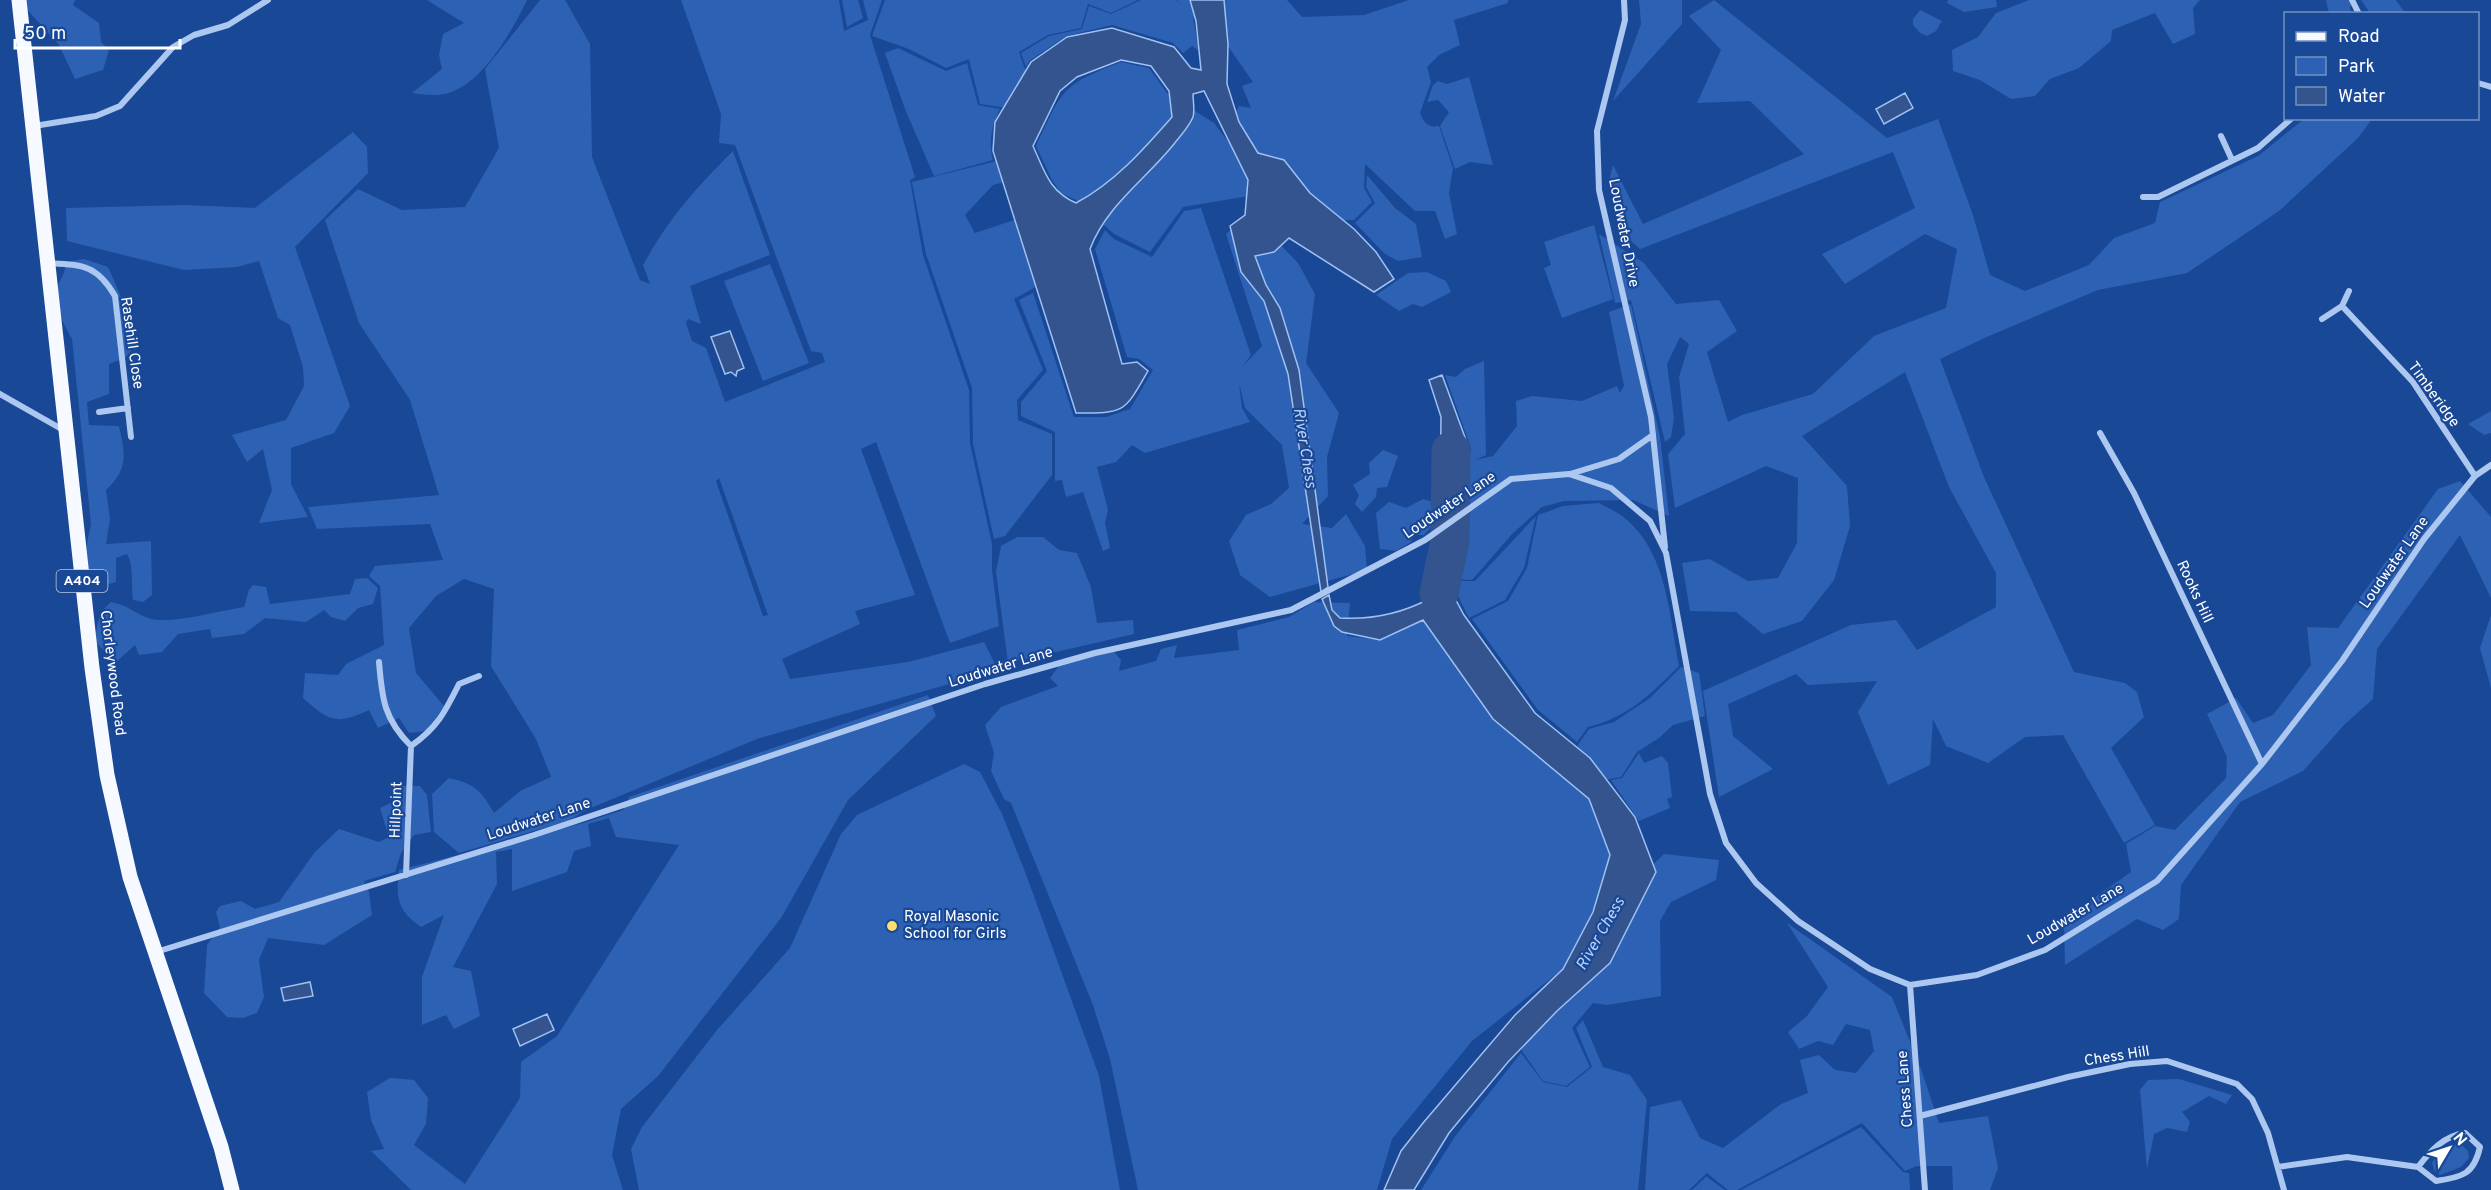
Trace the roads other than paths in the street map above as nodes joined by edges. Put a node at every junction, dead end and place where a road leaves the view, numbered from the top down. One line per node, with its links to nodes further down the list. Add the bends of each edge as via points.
1 (19, 0): 5 (main road, Chorleywood Road / A404)
2 (268, 0): 5 (street, via 228,25 173,47 120,106 96,116)
3 (1624, 0): 18 (street, Loudwater Drive, via 1625,20 1597,131 1599,190)
4 (2290, 120): 7 (street, via 2258,148)
5 (31, 126): 9 (main road, Chorleywood Road / A404)
6 (2221, 136): 7 (street)
7 (2232, 160): 8 (street, via 2158,197)
8 (2143, 197)
9 (47, 263): 14 (street, Rasehill Close, via 94,270 115,296); 16 (main road, Chorleywood Road / A404)
10 (2349, 291): 11 (street)
11 (2342, 306): 12 (street); 22 (street, Timberidge, via 2413,381)
12 (2322, 319)
13 (0, 394): 16 (street)
14 (128, 408): 15 (street); 19 (street, Rasehill Close)
15 (99, 412)
16 (66, 431): 29 (main road, Chorleywood Road / A404, via 106,775 130,877)
17 (2100, 433): 27 (street, Rooks Hill, via 2134,493)
18 (1653, 435): 21 (street, via 1618,459); 23 (street, Loudwater Drive)
19 (131, 437)
20 (2491, 465): 22 (street, Loudwater Lane)
21 (1569, 474): 23 (street, Loudwater Lane, via 1611,488 1650,521); 28 (street, Loudwater Lane, via 1511,479 1425,540 1291,610 1095,653 985,684)
22 (2475, 476): 27 (street, Loudwater Lane, via 2424,539 2342,661)
23 (1666, 553): 30 (street, Loudwater Lane, via 1710,794 1726,843 1756,883 1798,921 1870,969)
24 (379, 662): 26 (street, via 382,703 396,731)
25 (479, 676): 26 (street, via 459,684 431,732)
26 (411, 746): 28 (street, Hillpoint)
27 (2262, 764): 30 (street, Loudwater Lane, via 2157,881 2045,950 1977,975)
28 (406, 875): 29 (street, Loudwater Lane)
29 (155, 953): 34 (main road, Chorleywood Road / A404)
30 (1910, 985): 31 (street, Chess Lane)
31 (1920, 1116): 32 (street, Chess Hill, via 2068,1077 2167,1061 2237,1084 2252,1099); 35 (street, Chess Lane)
32 (2278, 1167): 33 (street, via 2347,1157); 36 (street, Chess Hill)
33 (2418, 1167): 33 (street, via 2451,1135 2465,1133 2480,1147 2476,1164 2459,1178 2436,1181)
34 (232, 1190)
35 (1925, 1190)
36 (2284, 1190)

